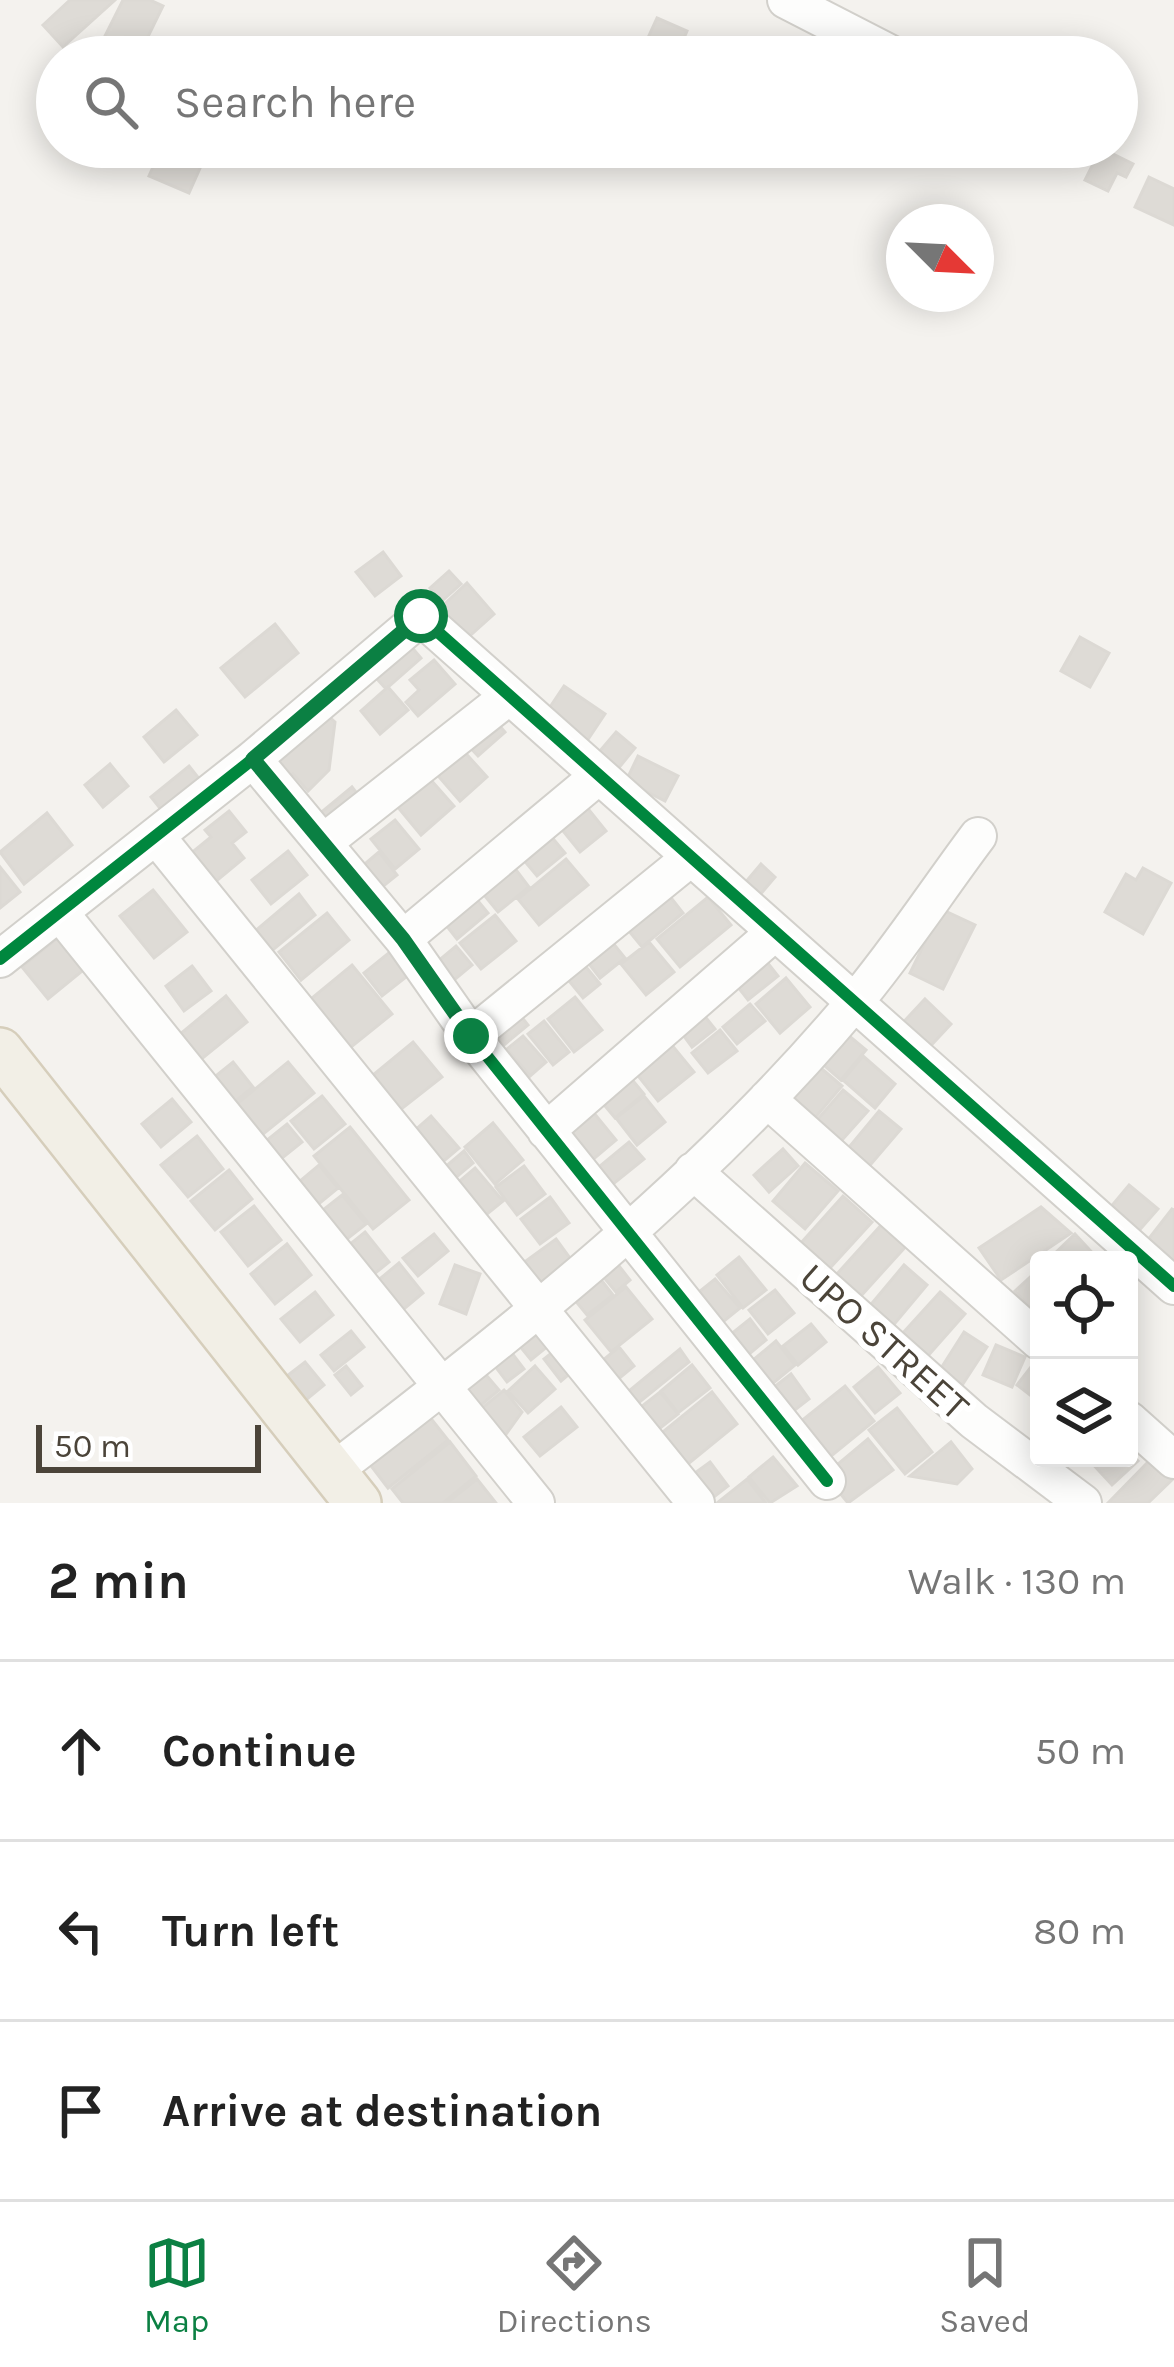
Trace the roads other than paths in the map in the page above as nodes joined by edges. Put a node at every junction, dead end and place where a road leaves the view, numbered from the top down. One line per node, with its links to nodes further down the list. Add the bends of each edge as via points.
1 (785, 0): 2 (street)
2 (856, 36)
3 (508, 697): 4 (street, via 421,616); 5 (street); 8 (street)
4 (253, 759): 6 (street); 8 (street)
5 (596, 778): 9 (street); 12 (street)
6 (156, 836): 10 (street); 22 (street)
7 (978, 836): 14 (street)
8 (324, 842): 12 (street)
9 (689, 859): 11 (street); 15 (street)
10 (60, 913): 13 (street); 24 (street)
11 (774, 933): 14 (street); 18 (street)
12 (403, 939): 15 (street)
13 (0, 959)
14 (855, 1003): 17 (street); 21 (street)
15 (471, 1036): 18 (street)
16 (0, 1051): 28 (main road)
17 (767, 1100): 19 (street); 23 (street)
18 (546, 1131): 20 (street)
19 (693, 1171): 20 (street); 31 (street, UPO STREET, via 974,1421)
20 (629, 1228): 22 (street); 27 (street)
21 (1174, 1286)
22 (542, 1306): 24 (street); 30 (street)
23 (1030, 1333)
24 (442, 1388): 28 (street); 29 (street)
25 (1138, 1428): 26 (street)
26 (1174, 1460)
27 (827, 1480)
28 (345, 1487)
29 (536, 1503)
30 (696, 1503)
31 (1083, 1503)

